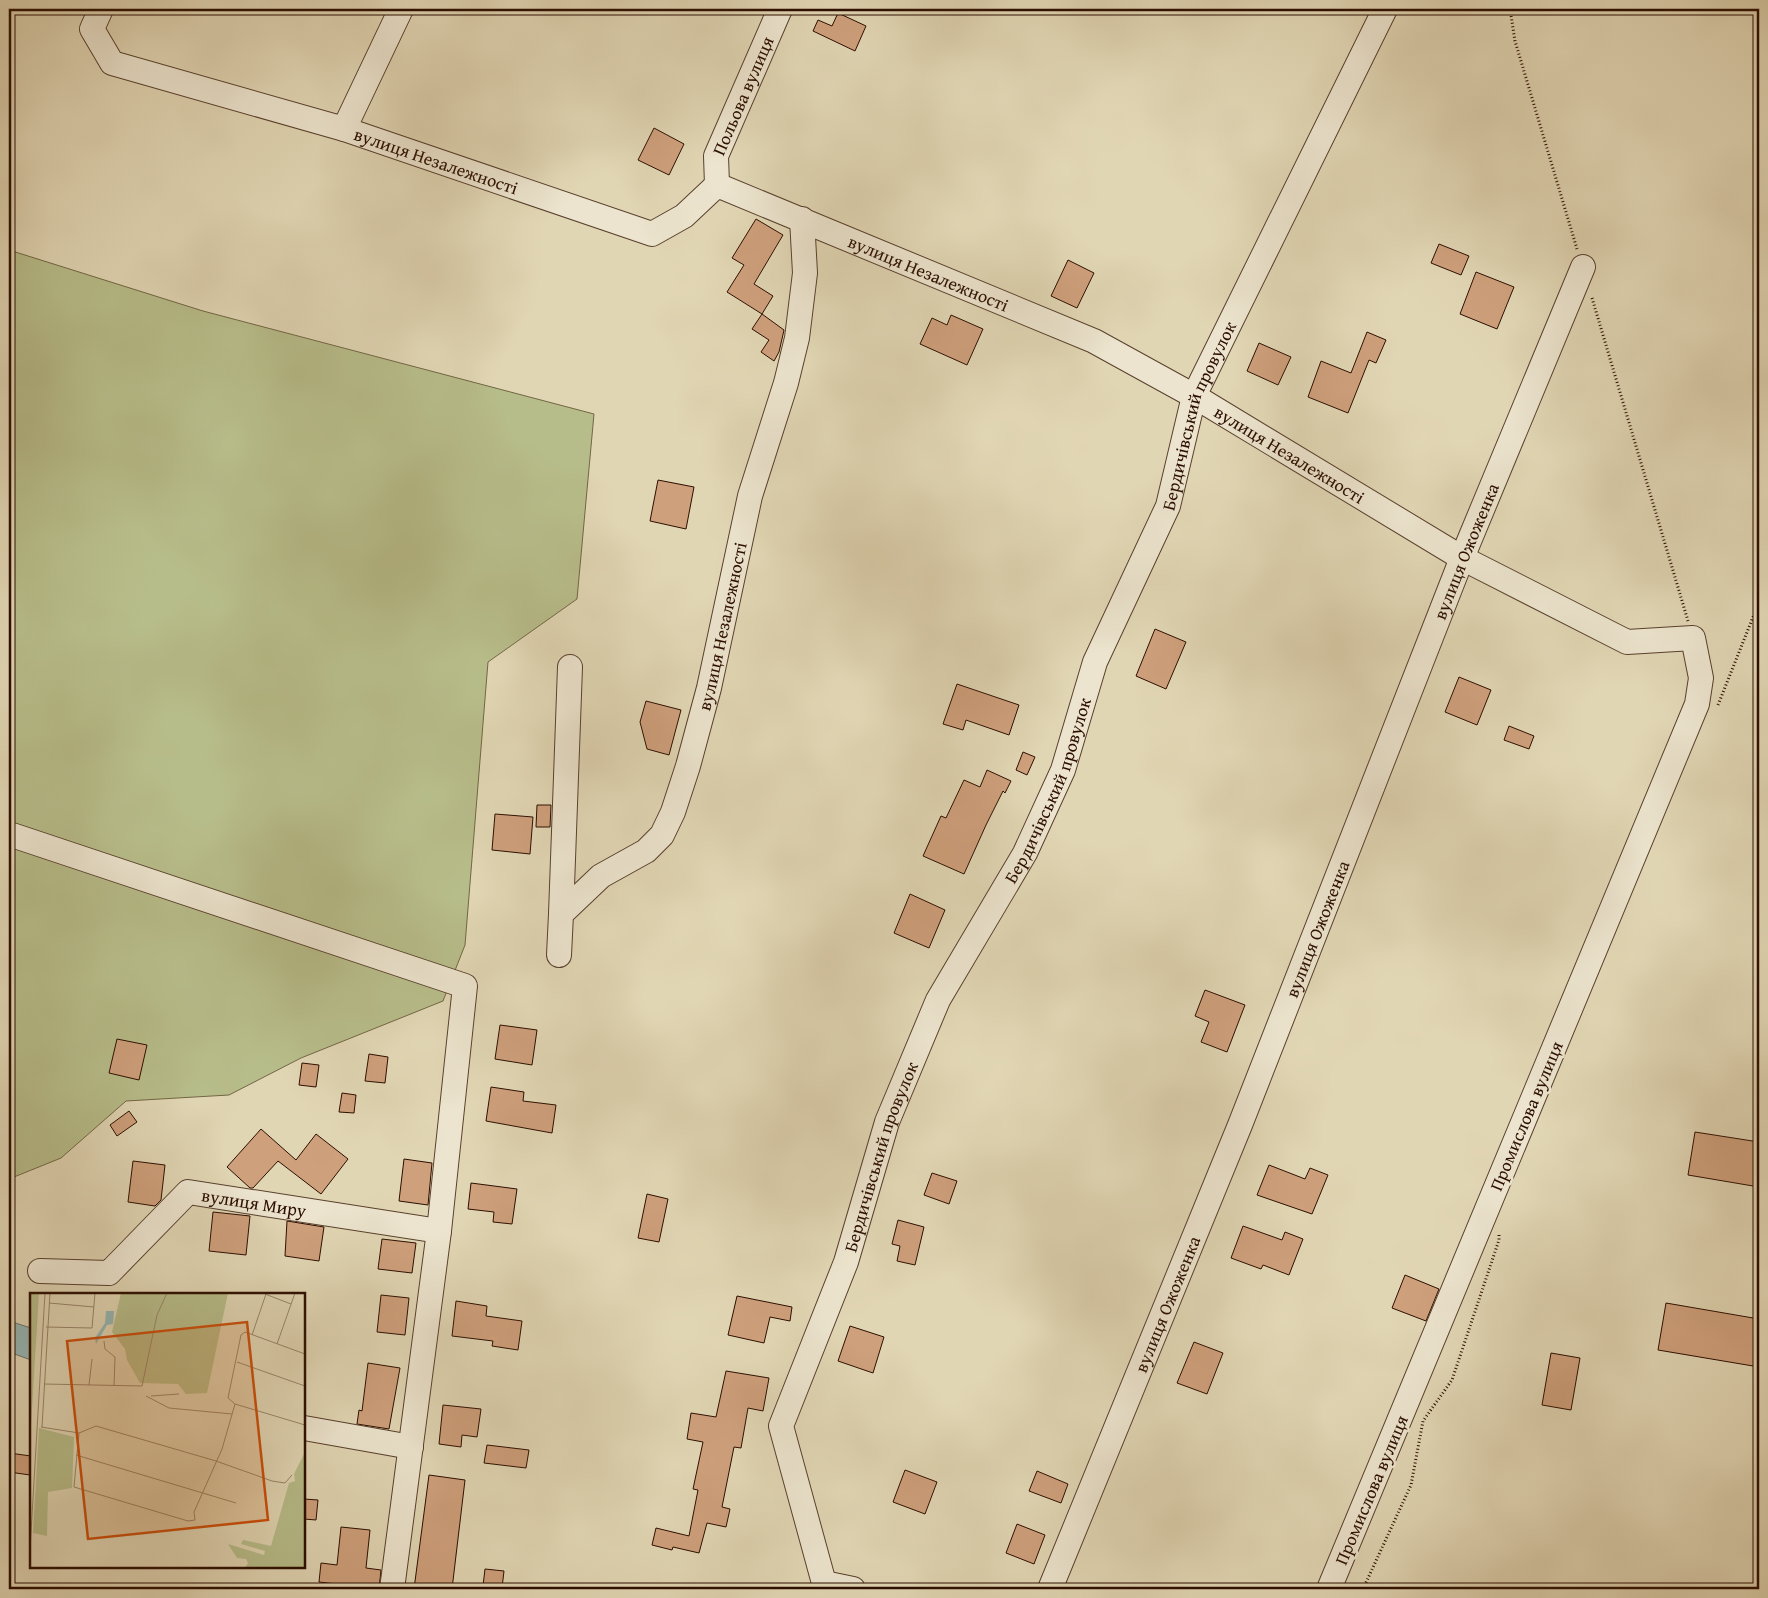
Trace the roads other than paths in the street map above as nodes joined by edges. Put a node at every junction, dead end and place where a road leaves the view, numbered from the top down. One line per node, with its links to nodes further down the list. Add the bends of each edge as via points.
1 (101, 9): 5 (street, вулиця Незалежності, via 92,29 112,63)
2 (401, 9): 5 (street)
3 (780, 9): 6 (street, Польова вулиця, via 716,156)
4 (1385, 9): 9 (street, Бердичівський провулок)
5 (344, 129): 6 (street, вулиця Незалежності, via 652,234 684,216)
6 (717, 184): 7 (street, вулиця Незалежності)
7 (802, 219): 9 (street, вулиця Незалежності, via 1094,341); 14 (street, вулиця Незалежності, via 805,273 797,338 750,496 709,688 673,812 662,834 646,851 601,876)
8 (1582, 268): 10 (street, вулиця Ожоженка)
9 (1194, 396): 10 (street, вулиця Незалежності); 20 (street, Бердичівський провулок, via 1168,506 1095,662 1063,770 1025,853 938,1000 887,1122 846,1262 781,1426)
10 (1462, 558): 11 (street, вулиця Незалежності, via 1627,642); 23 (street, вулиця Ожоженка, via 1240,1125)
11 (1693, 638): 24 (street, Промислова вулиця, via 1701,678 1696,704)
12 (570, 667): 14 (street)
13 (9, 834): 16 (street, via 465,986)
14 (561, 914): 15 (street)
15 (559, 955)
16 (439, 1231): 17 (street, вулиця Миру, via 188,1192 108,1273); 19 (street)
17 (40, 1271)
18 (305, 1428): 19 (street)
19 (411, 1448): 21 (street)
20 (823, 1586): 22 (street)
21 (392, 1589)
22 (852, 1589)
23 (1050, 1589)
24 (1329, 1589)

